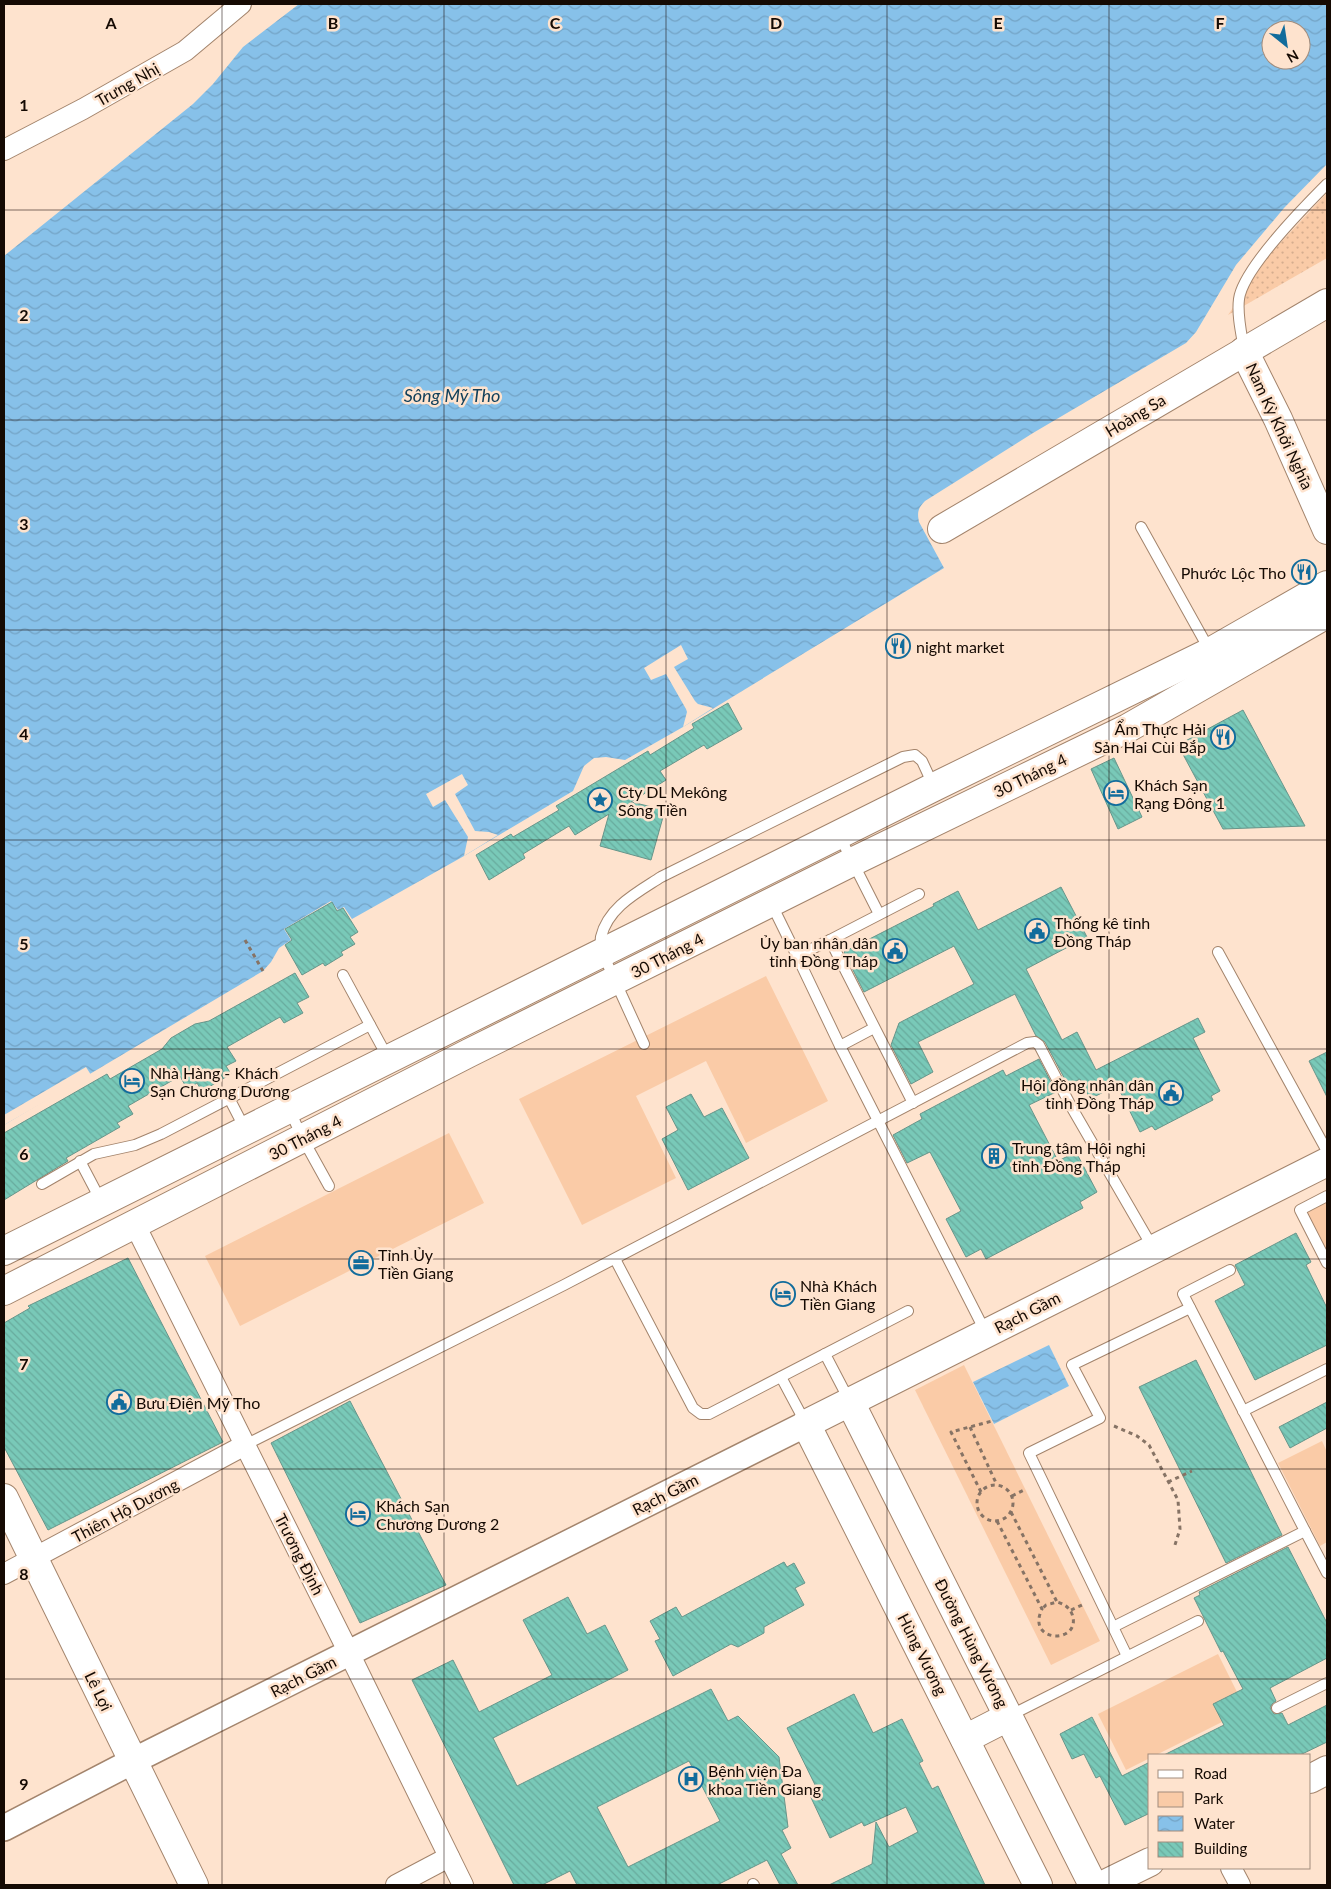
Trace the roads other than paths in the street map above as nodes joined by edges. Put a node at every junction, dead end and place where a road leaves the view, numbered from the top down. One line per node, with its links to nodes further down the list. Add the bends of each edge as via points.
1 (241, 4): 2 (street, Trưng Nhị, via 185,50)
2 (4, 150)
3 (1327, 184): 5 (lane, via 1296,216 1246,278 1239,298)
4 (1327, 303): 5 (main road, Hoàng Sa)
5 (1244, 350): 7 (main road, Hoàng Sa); 8 (main road, Nam Kỳ Khởi Nghĩa)
6 (1141, 527): 11 (lane)
7 (942, 529)
8 (1327, 530)
9 (1327, 585): 11 (main road, 30 Tháng 4)
10 (1327, 614): 13 (main road, 30 Tháng 4)
11 (1210, 652): 12 (main road, 30 Tháng 4)
12 (1114, 700): 13 (street); 14 (main road, 30 Tháng 4)
13 (1128, 728): 15 (main road, 30 Tháng 4)
14 (934, 786): 15 (main road); 16 (main road, 30 Tháng 4); 22 (lane, via 922,761 915,755 903,757 820,797 661,877 625,900 607,922 601,938)
15 (947, 816): 17 (main road, 30 Tháng 4)
16 (839, 834): 17 (lane); 22 (main road, 30 Tháng 4)
17 (852, 862): 19 (main road, 30 Tháng 4); 20 (lane)
18 (919, 894): 20 (lane)
19 (771, 903): 24 (lane); 26 (main road, 30 Tháng 4)
20 (879, 914): 21 (lane)
21 (830, 940): 24 (lane); 29 (lane)
22 (602, 952): 26 (lane); 28 (main road, 30 Tháng 4)
23 (1218, 952): 40 (lane)
24 (797, 956): 31 (lane)
25 (343, 975): 27 (lane)
26 (615, 982): 30 (lane); 32 (main road, 30 Tháng 4)
27 (370, 1025): 33 (lane); 34 (lane)
28 (455, 1026): 32 (street); 33 (main road, 30 Tháng 4)
29 (874, 1028): 31 (lane); 35 (lane)
30 (644, 1044)
31 (840, 1046): 37 (lane)
32 (469, 1053): 39 (main road, 30 Tháng 4)
33 (388, 1059): 36 (main road, 30 Tháng 4)
34 (229, 1098): 38 (lane); 41 (lane, via 161,1134 135,1145 94,1154)
35 (913, 1103): 37 (lane); 48 (lane, via 1027,1043 1035,1042)
36 (289, 1108): 38 (main road, 30 Tháng 4); 39 (lane)
37 (878, 1120): 50 (lane); 56 (lane)
38 (246, 1130): 46 (main road, 30 Tháng 4)
39 (303, 1139): 44 (lane); 47 (main road, 30 Tháng 4)
40 (1327, 1151)
41 (80, 1162): 43 (lane); 46 (lane)
42 (1327, 1162): 48 (main road, Rạch Gầm)
43 (42, 1184)
44 (330, 1186)
45 (1327, 1196): 51 (lane, via 1300,1210)
46 (110, 1198): 47 (main road); 49 (main road, 30 Tháng 4)
47 (134, 1223): 53 (main road, 30 Tháng 4); 63 (street, Trương Định)
48 (1153, 1249): 56 (main road, Rạch Gầm)
49 (4, 1251)
50 (615, 1258): 59 (lane, via 693,1408 701,1414 710,1414); 63 (lane)
51 (1327, 1263)
52 (1230, 1270): 54 (lane, via 1182,1294)
53 (4, 1291)
54 (1190, 1308): 61 (lane); 71 (lane, via 1072,1365 1100,1418 1029,1453)
55 (908, 1311): 57 (lane)
56 (986, 1333): 60 (main road, Rạch Gầm)
57 (826, 1354): 59 (lane); 60 (lane)
58 (1327, 1369): 61 (lane)
59 (781, 1377): 62 (lane)
60 (850, 1402): 62 (main road, Rạch Gầm); 76 (main road, Đường Hùng Vương)
61 (1243, 1411): 65 (lane)
62 (806, 1424): 72 (street, Rạch Gầm); 77 (main road, Hùng Vương)
63 (245, 1445): 66 (street, Thiên Hộ Dương); 72 (street, Trương Định)
64 (4, 1498): 66 (main road, Lê Lợi)
65 (1305, 1531): 67 (lane); 71 (lane)
66 (34, 1558): 69 (street, Thiên Hộ Dương); 78 (main road, Lê Lợi)
67 (1325, 1562): 68 (lane)
68 (1327, 1573)
69 (4, 1574)
70 (1198, 1621): 73 (lane)
71 (1113, 1626): 73 (lane)
72 (349, 1653): 78 (street, Rạch Gầm); 82 (street, Trương Định)
73 (1127, 1656): 76 (lane)
74 (1327, 1683): 75 (lane)
75 (1277, 1708)
76 (1008, 1717): 77 (main road); 89 (main road, Đường Hùng Vương)
77 (965, 1739): 88 (main road, Hùng Vương)
78 (133, 1761): 81 (street, Rạch Gầm); 85 (main road, Lê Lợi)
79 (1327, 1770): 80 (main road)
80 (1311, 1778)
81 (4, 1828)
82 (449, 1857): 86 (street); 87 (street, Trương Định)
83 (1148, 1863): 90 (main road)
84 (1232, 1869): 91 (street)
85 (194, 1885)
86 (396, 1885)
87 (463, 1885)
88 (1038, 1885)
89 (1093, 1885)
90 (1103, 1885)
91 (1240, 1885)

